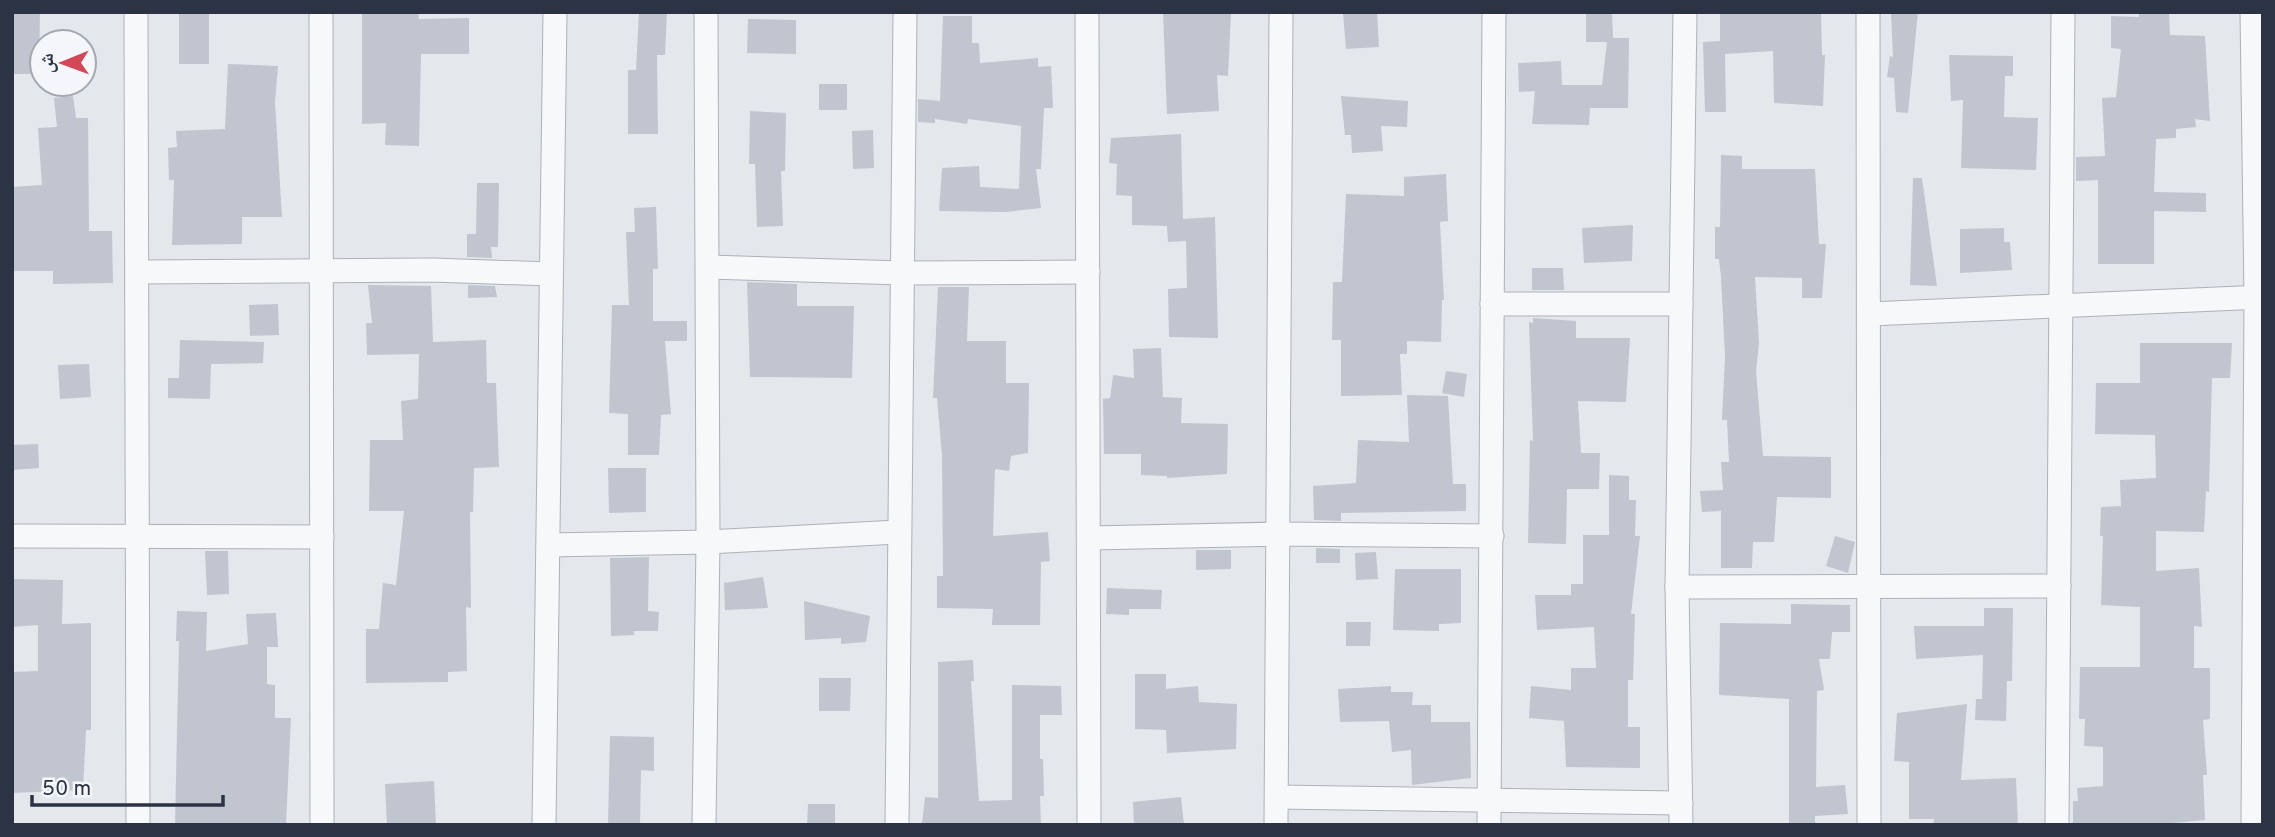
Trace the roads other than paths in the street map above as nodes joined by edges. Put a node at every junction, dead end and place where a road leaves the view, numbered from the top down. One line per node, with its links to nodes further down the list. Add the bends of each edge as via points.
1 (136, 12): 15 (street)
2 (321, 12): 14 (street)
3 (555, 12): 18 (street)
4 (706, 12): 13 (street)
5 (905, 12): 16 (street)
6 (1087, 12): 17 (street)
7 (1281, 12): 26 (street)
8 (1494, 12): 20 (street)
9 (1685, 12): 21 (street)
10 (1868, 12): 23 (street)
11 (2063, 12): 22 (street)
12 (2252, 12): 19 (street)
13 (709, 267): 16 (street); 31 (street)
14 (324, 270): 15 (street); 18 (street); 29 (street)
15 (137, 272): 25 (street)
16 (902, 272): 17 (street); 24 (street)
17 (1088, 272): 30 (street)
18 (550, 274): 32 (street)
19 (2260, 297): 22 (street); 38 (street)
20 (1492, 304): 21 (street); 28 (street)
21 (1681, 304): 35 (street)
22 (2063, 305): 23 (street); 34 (street)
23 (1869, 314): 33 (street)
24 (898, 532): 31 (street); 44 (street)
25 (138, 534): 27 (street); 29 (street); 40 (street)
26 (1278, 534): 28 (street); 30 (street); 36 (street)
27 (12, 536)
28 (1492, 536): 37 (street)
29 (322, 537): 41 (street)
30 (1090, 538): 45 (street)
31 (708, 542): 32 (street); 43 (street)
32 (549, 545): 42 (street)
33 (1869, 586): 34 (street); 35 (street); 48 (street)
34 (2059, 586): 49 (street)
35 (1677, 587): 39 (street)
36 (1277, 797): 37 (street); 46 (street)
37 (1490, 799): 39 (street); 47 (street)
38 (2256, 810)
39 (1681, 814)
40 (138, 825)
41 (322, 825)
42 (544, 825)
43 (704, 825)
44 (897, 825)
45 (1089, 825)
46 (1276, 825)
47 (1489, 825)
48 (1868, 825)
49 (2057, 825)

